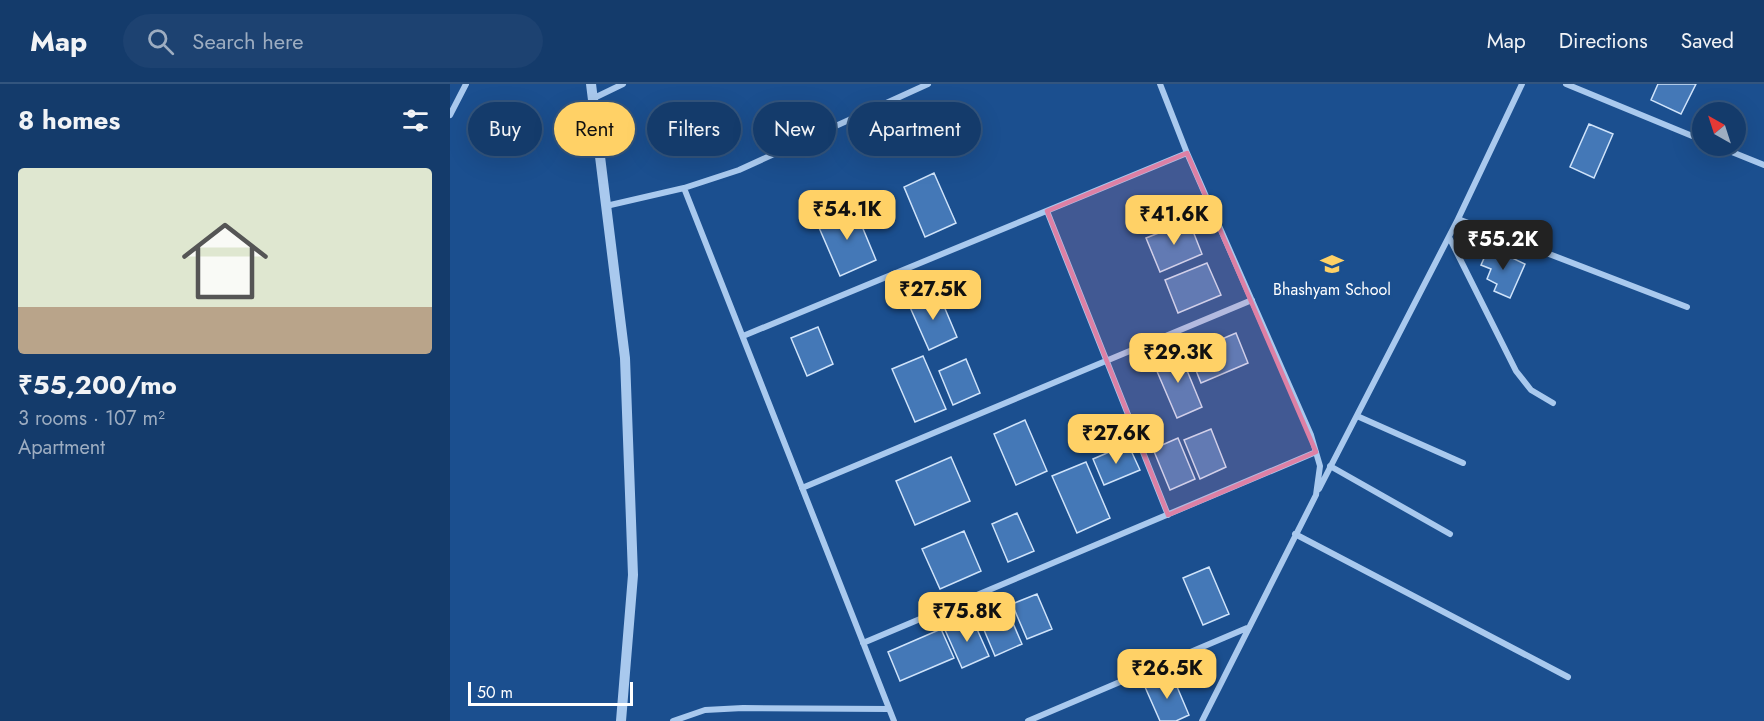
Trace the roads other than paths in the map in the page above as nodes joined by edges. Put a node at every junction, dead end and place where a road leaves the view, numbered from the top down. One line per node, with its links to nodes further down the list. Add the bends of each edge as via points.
1 (466, 84): 10 (street)
2 (591, 84): 11 (street)
3 (623, 84): 11 (street)
4 (928, 84): 8 (street)
5 (1160, 84): 14 (street)
6 (1522, 84): 20 (street)
7 (1566, 84): 13 (street)
8 (912, 87): 17 (street, via 739,170)
9 (450, 94): 10 (street)
10 (459, 97): 12 (street)
11 (592, 99): 18 (street)
12 (450, 115)
13 (1692, 136)
14 (1187, 153): 19 (street); 22 (street)
15 (1742, 156): 16 (street)
16 (1764, 165)
17 (684, 188): 18 (street); 24 (street)
18 (606, 206): 40 (street, via 624,358 633,575)
19 (1047, 212): 24 (street); 25 (street)
20 (1458, 219): 21 (street); 23 (street)
21 (1449, 237): 26 (street, via 1516,371 1531,390); 27 (street)
22 (1252, 300): 25 (street); 28 (street)
23 (1686, 307)
24 (743, 336): 31 (street)
25 (1106, 360): 31 (street); 33 (street)
26 (1553, 404)
27 (1357, 416): 29 (street); 30 (street)
28 (1316, 452): 32 (street, via 1320,466); 33 (street)
29 (1463, 463)
30 (1330, 466): 32 (street); 35 (street)
31 (802, 488): 37 (street)
32 (1316, 495): 34 (street)
33 (1167, 515): 37 (street)
34 (1295, 534): 36 (street); 38 (street)
35 (1450, 534)
36 (1247, 628): 43 (street); 44 (street)
37 (863, 643): 39 (street)
38 (1568, 677)
39 (889, 709): 41 (street, via 705,710); 42 (street)
40 (621, 721)
41 (673, 721)
42 (894, 721)
43 (1028, 721)
44 (1202, 721)

